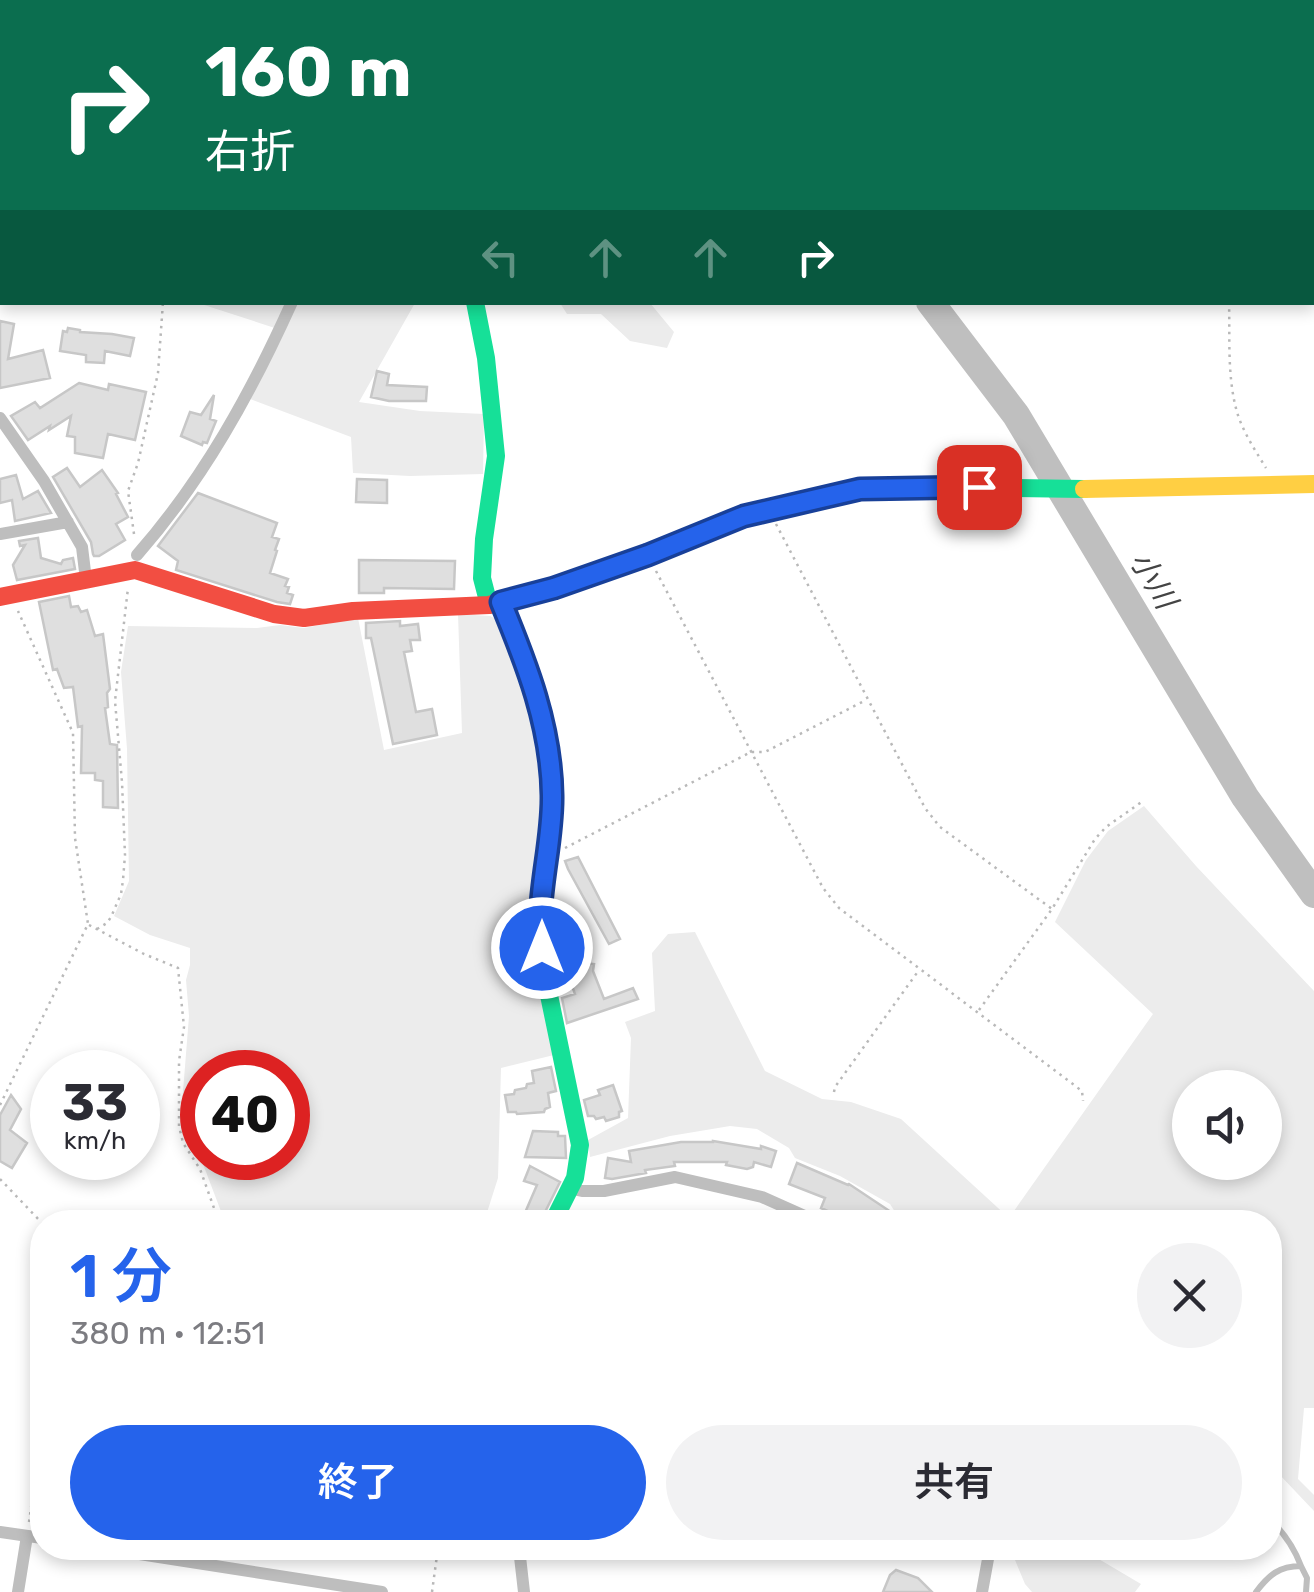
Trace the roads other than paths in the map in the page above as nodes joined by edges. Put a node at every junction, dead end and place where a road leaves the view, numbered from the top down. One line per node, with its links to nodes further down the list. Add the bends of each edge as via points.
1 (291, 305): 7 (street, via 200,474)
2 (476, 305): 10 (street, via 496,456 482,578)
3 (0, 418): 5 (street)
4 (1314, 484): 10 (street, via 860,489 744,516)
5 (68, 522): 6 (street); 8 (street, via 82,547)
6 (0, 534)
7 (134, 563): 8 (street); 10 (street, via 135,570 304,618)
8 (86, 580): 9 (street)
9 (4, 594)
10 (495, 604): 11 (street, via 530,674 550,753 539,926 580,1145)
11 (573, 1189): 12 (street); 13 (street, via 604,1192 674,1177)
12 (560, 1210)
13 (791, 1210)
14 (0, 1532): 16 (street)
15 (1282, 1532): 21 (lane)
16 (27, 1536): 17 (street); 22 (street)
17 (30, 1536)
18 (178, 1560): 23 (street)
19 (520, 1560): 24 (street)
20 (988, 1560): 25 (street)
21 (1301, 1566): 26 (lane, via 1276,1570); 27 (lane)
22 (18, 1592)
23 (382, 1592)
24 (524, 1592)
25 (982, 1592)
26 (1256, 1592)
27 (1306, 1592)

